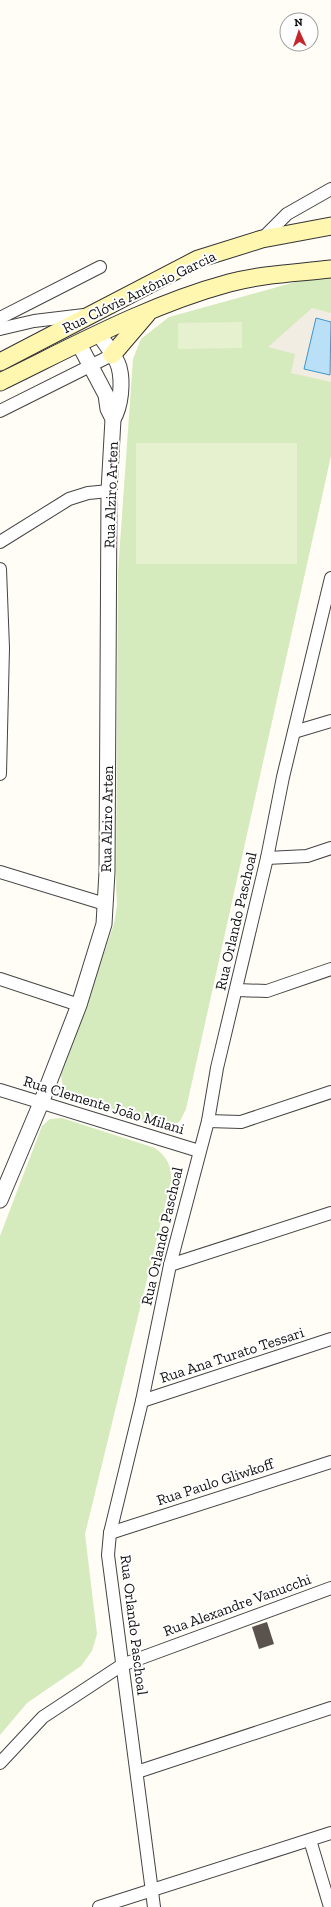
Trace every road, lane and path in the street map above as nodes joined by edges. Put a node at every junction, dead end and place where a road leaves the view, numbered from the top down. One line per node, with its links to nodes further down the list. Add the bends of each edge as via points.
1 (331, 189): 3 (street, via 287,214)
2 (331, 226): 3 (main road, Rua Clóvis Antônio Garcia)
3 (262, 239): 7 (main road, Rua Clóvis Antônio Garcia, via 198,259)
4 (100, 267): 8 (street)
5 (331, 269): 6 (main road, Rua Clóvis Antônio Garcia, via 230,283)
6 (150, 310): 11 (main road, Rua Clóvis Antônio Garcia); 13 (main road)
7 (90, 315): 9 (street, via 34,321); 10 (main road, Rua Clóvis Antônio Garcia); 12 (main road)
8 (0, 318)
9 (0, 329)
10 (57, 332): 12 (main road); 14 (main road, Rua Clóvis Antônio Garcia)
11 (99, 334): 12 (main road, Rua Clóvis Antônio Garcia); 13 (street, Rua Alziro Arten)
12 (81, 339): 15 (street, Rua Alziro Arten); 16 (main road, Rua Clóvis Antônio Garcia)
13 (112, 355): 15 (street); 18 (street, Rua Alziro Arten, via 119,367 121,397 119,410)
14 (0, 362)
15 (92, 365): 17 (street); 18 (street, Rua Alziro Arten, via 106,395)
16 (0, 382)
17 (0, 411)
18 (113, 419): 19 (street, Rua Alziro Arten)
19 (109, 491): 20 (street, via 88,493 69,499); 31 (street, Rua Alziro Arten)
20 (0, 542)
21 (0, 569): 24 (street)
22 (331, 578): 23 (street, Rua Orlando Paschoal)
23 (330, 591): 26 (street, Rua Orlando Paschoal)
24 (2, 649): 27 (street)
25 (331, 721): 26 (street)
26 (294, 732): 29 (street, Rua Orlando Paschoal)
27 (0, 774)
28 (331, 848): 29 (street, via 307,856)
29 (267, 858): 34 (street, Rua Orlando Paschoal)
30 (0, 872): 31 (street)
31 (105, 904): 35 (street, Rua Alziro Arten, via 104,924)
32 (331, 969): 34 (street, via 267,991)
33 (0, 979): 35 (street)
34 (237, 990): 39 (street, Rua Orlando Paschoal, via 217,1068)
35 (79, 1005): 38 (street, Rua Alziro Arten)
36 (0, 1090): 38 (street, Rua Clemente João Milani)
37 (331, 1092): 39 (street, via 241,1122)
38 (41, 1103): 40 (street, Rua Clemente João Milani); 41 (street, Rua Alziro Arten)
39 (208, 1121): 40 (street, Rua Orlando Paschoal)
40 (199, 1151): 43 (street, Rua Orlando Paschoal)
41 (0, 1200)
42 (331, 1213): 43 (street)
43 (170, 1265): 45 (street, Rua Orlando Paschoal)
44 (331, 1339): 45 (street, Rua Ana Turato Tessari)
45 (142, 1401): 47 (street, Rua Orlando Paschoal)
46 (331, 1462): 47 (street, Rua Paulo Gliwkoff)
47 (110, 1533): 49 (street, Rua Orlando Paschoal, via 108,1555)
48 (331, 1588): 49 (street, Rua Alexandre Vanucchi)
49 (122, 1664): 51 (street, Rua Alexandre Vanucchi, via 43,1717); 52 (street, Rua Orlando Paschoal)
50 (331, 1708): 52 (street)
51 (0, 1763)
52 (137, 1772): 55 (street, Rua Orlando Paschoal)
53 (331, 1833): 54 (street)
54 (310, 1840): 55 (street); 58 (street)
55 (151, 1890): 56 (street); 57 (street, Rua Orlando Paschoal)
56 (99, 1907)
57 (154, 1907)
58 (330, 1907)

